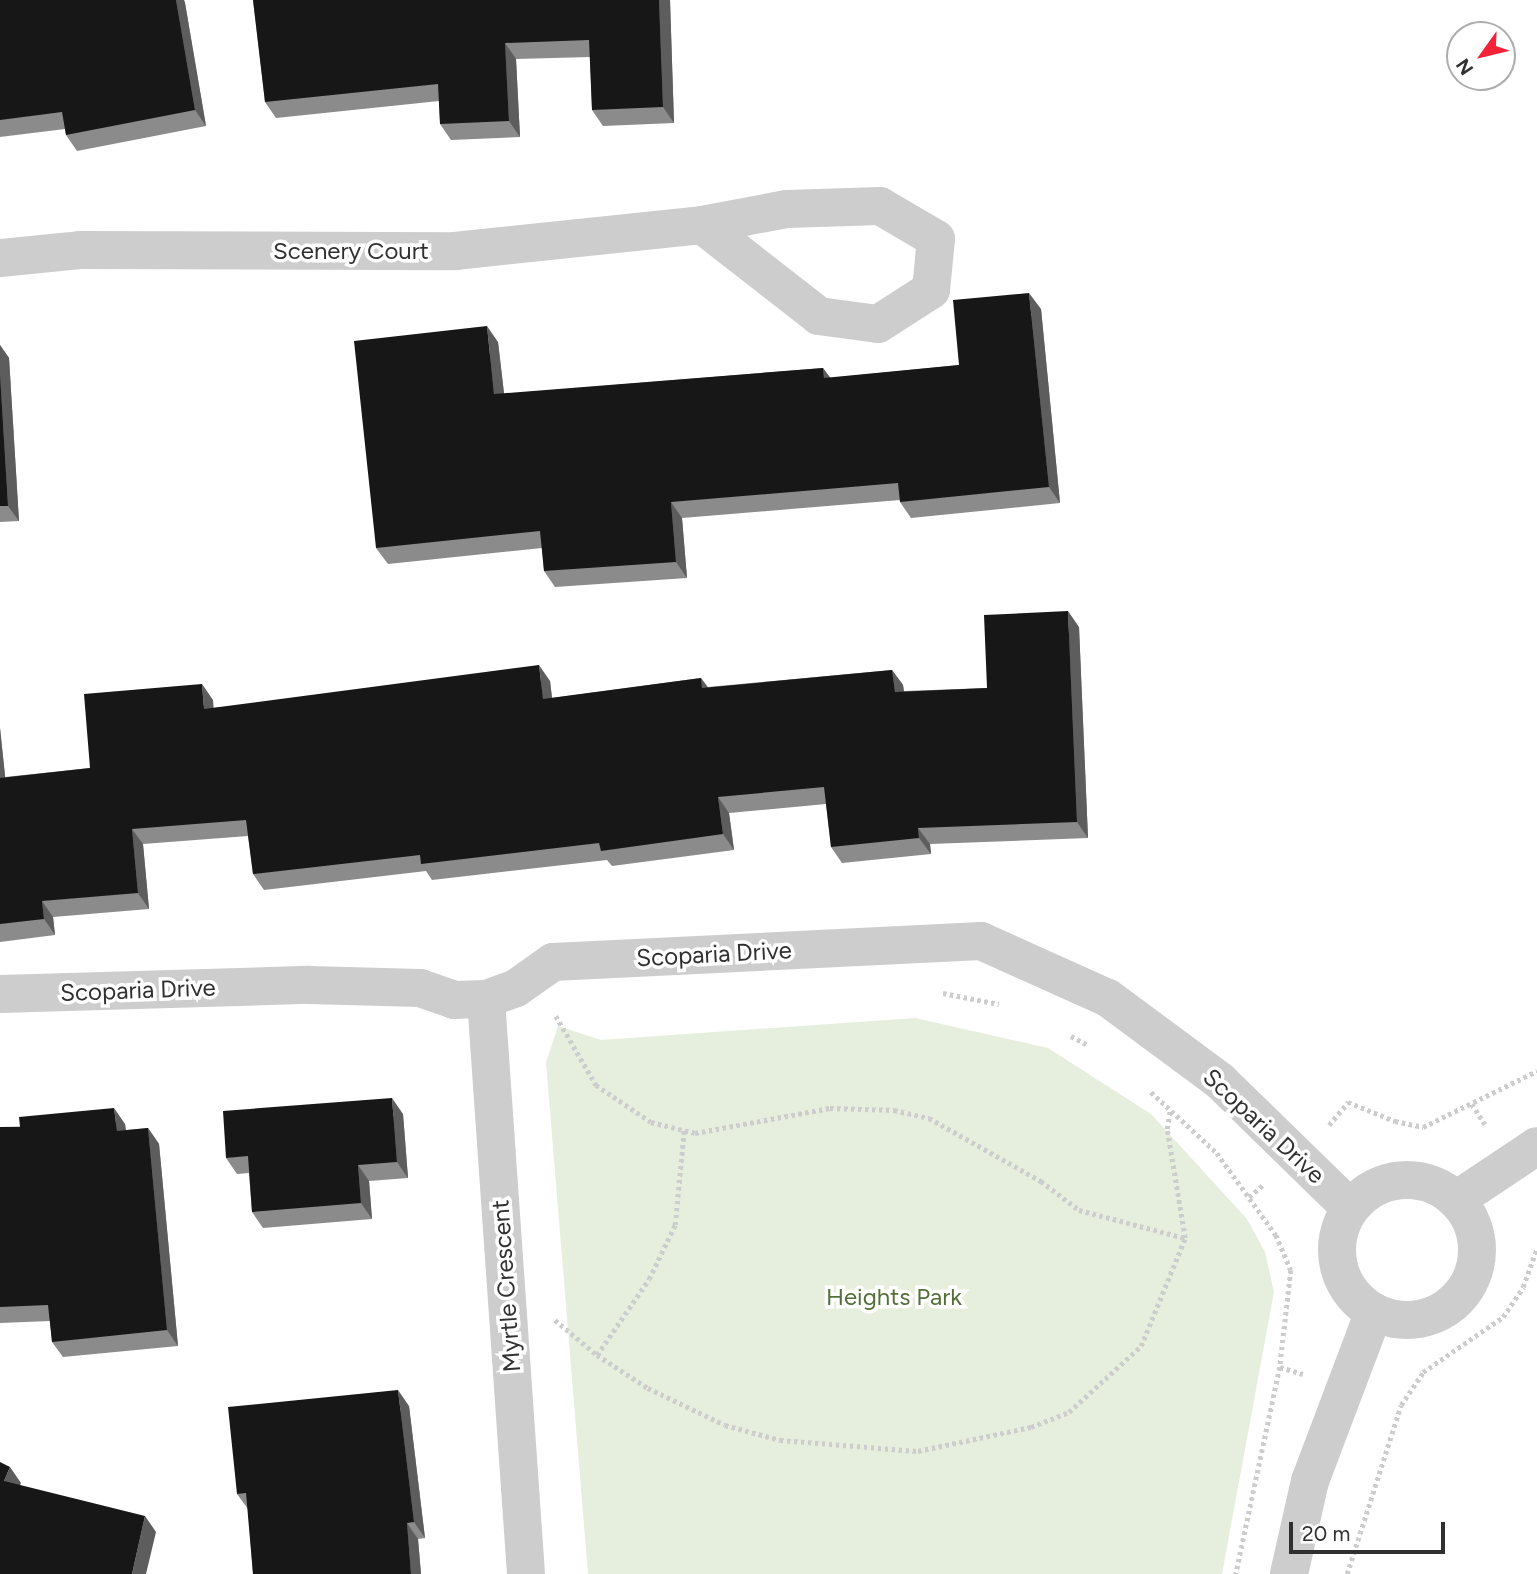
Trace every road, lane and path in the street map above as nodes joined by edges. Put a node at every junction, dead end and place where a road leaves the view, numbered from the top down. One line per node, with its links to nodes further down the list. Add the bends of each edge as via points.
1 (702, 225): 1 (street, Scenery Court, via 787,209 880,206 936,239 931,290 878,324 819,316); 2 (street, Scenery Court, via 455,251 80,250)
2 (0, 258)
3 (934, 993): 5 (path, via 959,993)
4 (0, 994): 7 (street, Scoparia Drive, via 309,985 420,988)
5 (1009, 1006)
6 (566, 1013): 8 (path)
7 (487, 1014): 8 (path); 18 (street, Scoparia Drive, via 553,962 981,941 1108,998 1220,1081); 21 (street, Myrtle Crescent)
8 (556, 1016): 15 (path, via 596,1085 652,1122)
9 (1059, 1030): 10 (path)
10 (1100, 1052)
11 (1537, 1071): 14 (path, via 1423,1127 1395,1121 1348,1101)
12 (1140, 1083): 13 (path)
13 (1170, 1108): 19 (path, via 1167,1129); 25 (path, via 1217,1153 1276,1235 1291,1270 1280,1367)
14 (1340, 1115)
15 (684, 1130): 19 (path, via 708,1131 830,1108 894,1110 929,1118 1041,1181 1079,1210); 23 (path, via 682,1179 672,1234 649,1279)
16 (1537, 1146): 17 (street)
17 (1456, 1200): 18 (street, via 1417,1180 1395,1180 1361,1195); 22 (street, via 1469,1218 1477,1251 1469,1283 1456,1301 1438,1314 1417,1320 1394,1319)
18 (1349, 1207): 22 (street, via 1338,1239 1338,1261 1344,1281)
19 (1185, 1238): 23 (path, via 1141,1346 1099,1387 1069,1412 976,1441 918,1451 780,1440 725,1425 648,1388)
20 (1537, 1248): 27 (path, via 1523,1287 1503,1317 1423,1372 1401,1405)
21 (507, 1297): 23 (path, via 536,1297 557,1322); 24 (street, Myrtle Crescent)
22 (1374, 1311): 26 (street, via 1311,1480)
23 (597, 1355)
24 (526, 1574)
25 (1236, 1574)
26 (1289, 1574)
27 (1347, 1574)

